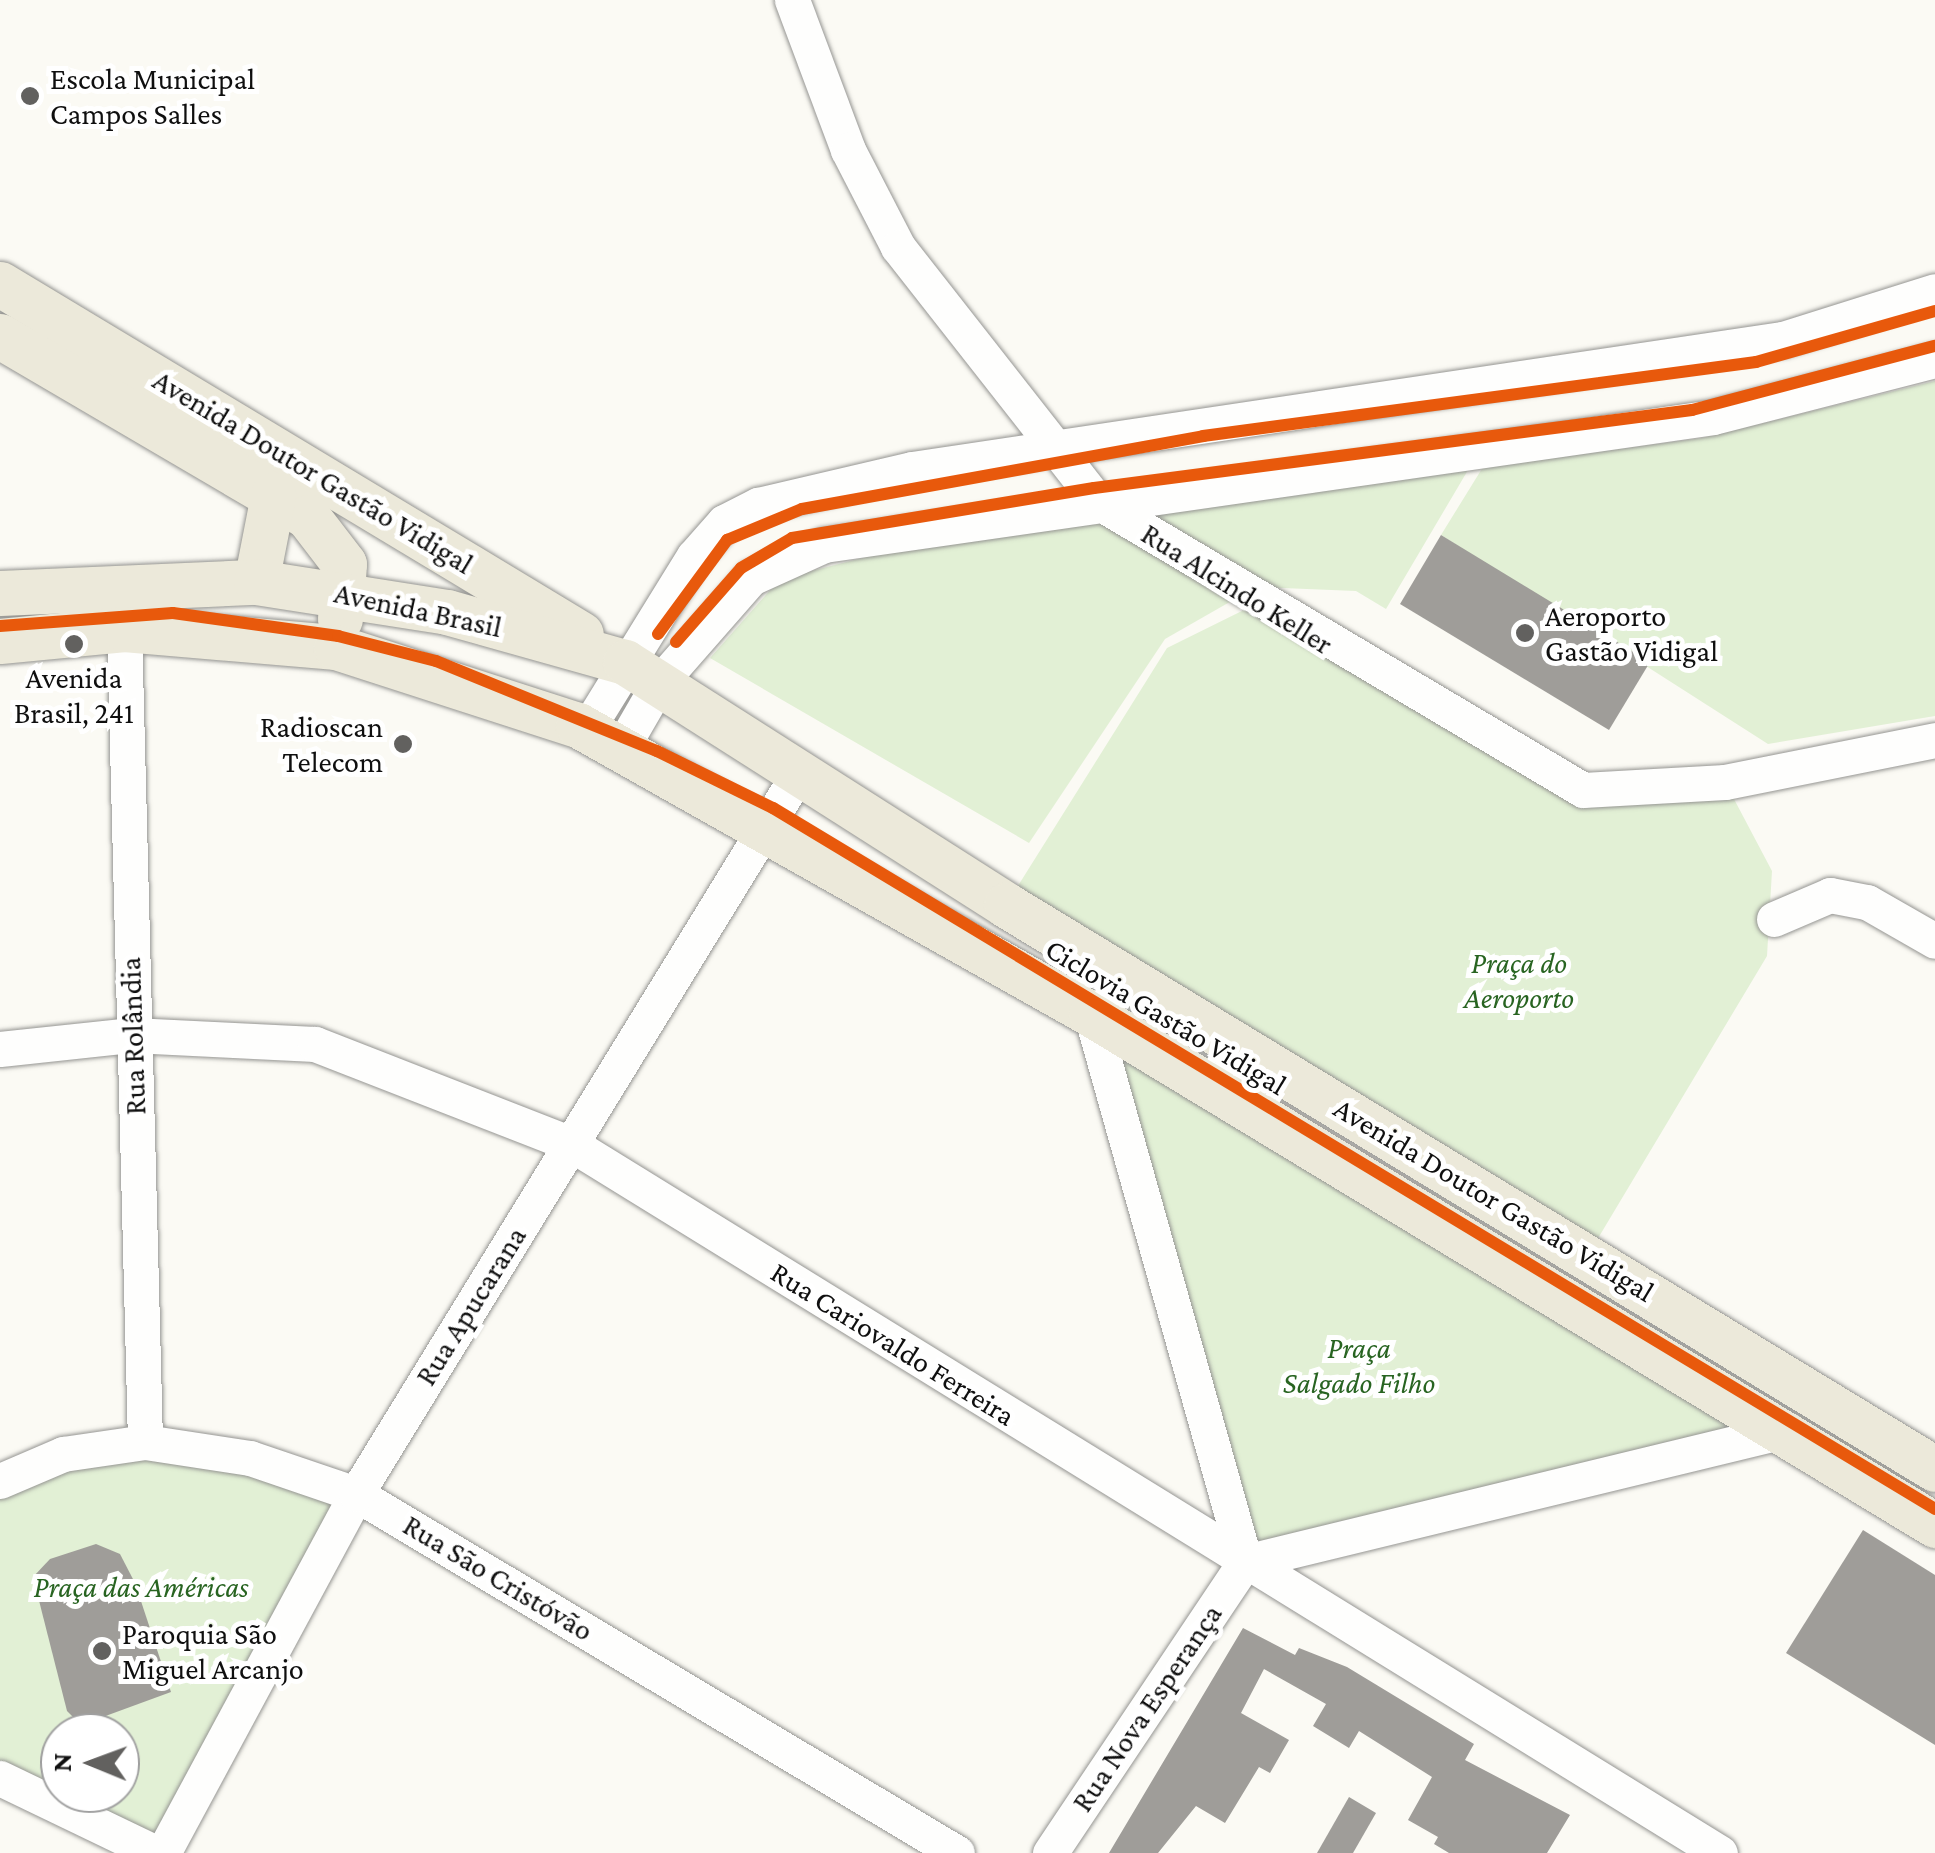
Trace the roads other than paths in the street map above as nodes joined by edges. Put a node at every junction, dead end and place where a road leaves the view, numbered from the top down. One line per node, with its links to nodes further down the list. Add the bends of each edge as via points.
1 (792, 0): 6 (street, Rua Alcindo Keller, via 848,150 898,247)
2 (0, 284): 9 (main road, Avenida Doutor Gastão Vidigal)
3 (1935, 291): 6 (street, via 1783,339)
4 (0, 336): 7 (main road, Avenida Doutor Gastão Vidigal)
5 (1935, 360): 8 (street, via 1714,418)
6 (1052, 447): 8 (street, Rua Alcindo Keller); 17 (street, via 758,505 724,522 694,556)
7 (273, 495): 10 (main road, Avenida Doutor Gastão Vidigal); 11 (main road)
8 (1098, 502): 17 (street, via 787,556 751,578); 19 (street, Rua Alcindo Keller, via 1583,790 1725,782)
9 (363, 503): 10 (main road); 17 (main road, Avenida Doutor Gastão Vidigal)
10 (336, 545): 12 (main road, Avenida Doutor Gastão Vidigal)
11 (256, 582): 12 (main road, Avenida Brasil); 13 (main road, Avenida Brasil)
12 (344, 592): 16 (main road, Avenida Doutor Gastão Vidigal); 17 (main road, Avenida Brasil)
13 (0, 593)
14 (124, 629): 15 (main road, Avenida Brasil); 16 (main road, Avenida Brasil); 25 (street, Rua Rolândia)
15 (0, 641)
16 (336, 646): 18 (main road, Avenida Doutor Gastão Vidigal)
17 (642, 673): 18 (street); 20 (main road, Avenida Brasil)
18 (604, 738): 21 (main road, Avenida Doutor Gastão Vidigal)
19 (1935, 740)
20 (800, 771): 21 (street, Rua Apucarana); 28 (main road, Avenida Doutor Gastão Vidigal)
21 (764, 826): 24 (main road, Avenida Doutor Gastão Vidigal); 27 (street, Rua Apucarana)
22 (1774, 919): 23 (street, via 1830,895 1867,902)
23 (1935, 942)
24 (1091, 1014): 29 (main road, Avenida Doutor Gastão Vidigal); 36 (street)
25 (132, 1035): 26 (street, Rua Cariovaldo Ferreira); 27 (street, Rua Cariovaldo Ferreira, via 315,1044); 31 (street, Rua Rolândia)
26 (0, 1049)
27 (571, 1144): 34 (street, Rua Apucarana); 36 (street, Rua Cariovaldo Ferreira)
28 (1588, 1255): 29 (street); 32 (main road, Avenida Doutor Gastão Vidigal)
29 (1561, 1297): 30 (main road, Avenida Doutor Gastão Vidigal)
30 (1788, 1430): 35 (main road, Avenida Doutor Gastão Vidigal); 36 (street)
31 (146, 1442): 33 (street, Rua São Cristóvão, via 63,1454); 34 (street, Rua São Cristóvão, via 250,1458)
32 (1935, 1469)
33 (0, 1481)
34 (356, 1494): 38 (street, Rua Apucarana); 39 (street, Rua São Cristóvão)
35 (1935, 1524)
36 (1245, 1562): 40 (street, Rua Nova Esperança); 41 (street, Rua Cariovaldo Ferreira)
37 (0, 1778): 38 (street)
38 (159, 1853)
39 (956, 1853)
40 (1050, 1853)
41 (1720, 1853)

